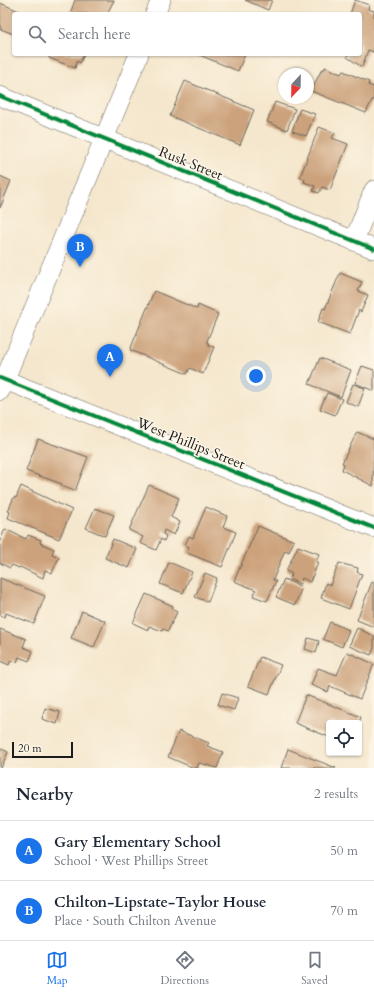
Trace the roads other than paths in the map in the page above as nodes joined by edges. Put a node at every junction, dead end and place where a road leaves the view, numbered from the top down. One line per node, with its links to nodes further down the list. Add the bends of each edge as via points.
1 (161, 0): 2 (street)
2 (156, 12)
3 (138, 56): 5 (street)
4 (0, 96): 5 (street, Rusk Street)
5 (104, 139): 7 (street, Rusk Street); 9 (street)
6 (374, 190): 7 (street)
7 (354, 241): 8 (street, Rusk Street)
8 (374, 249)
9 (2, 383): 10 (street, West Phillips Street)
10 (374, 528)

